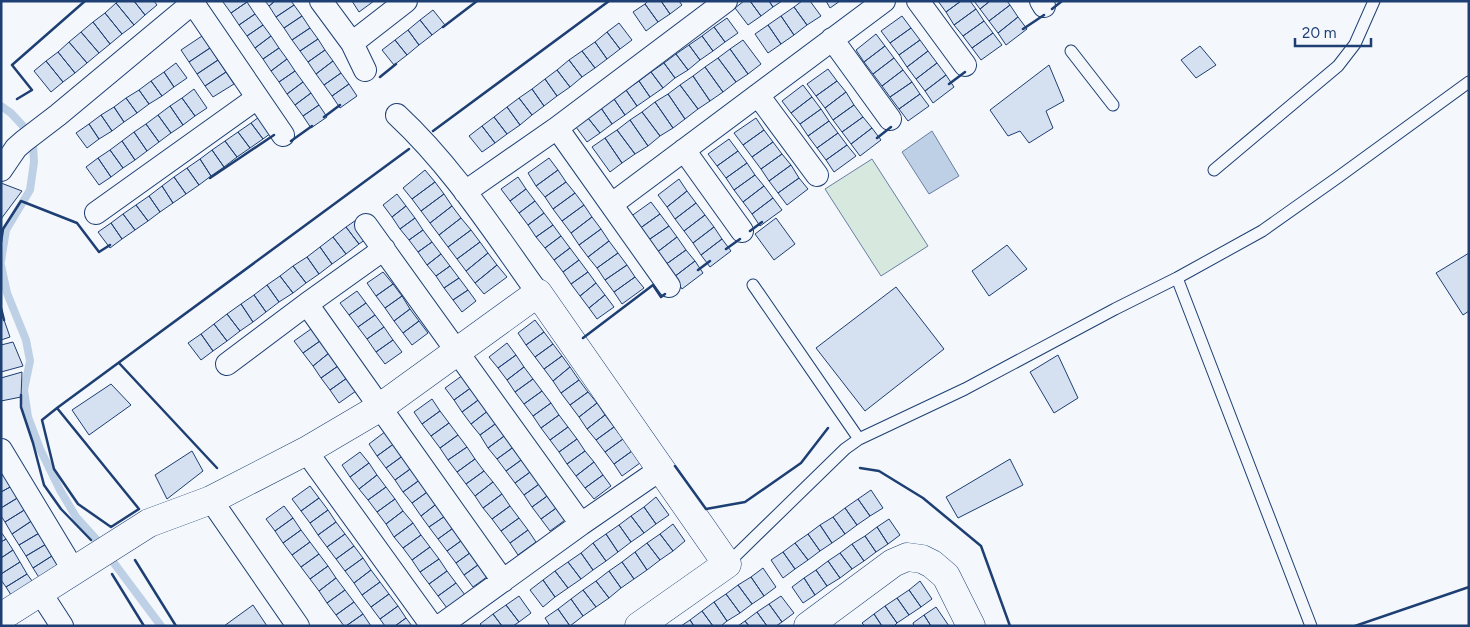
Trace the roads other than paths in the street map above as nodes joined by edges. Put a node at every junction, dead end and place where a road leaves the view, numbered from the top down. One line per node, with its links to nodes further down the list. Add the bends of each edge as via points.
1 (321, 1): 9 (street)
2 (406, 1): 9 (street)
3 (726, 1): 19 (street)
4 (884, 1): 8 (street)
5 (918, 1): 11 (street)
6 (1374, 1): 24 (lane, via 1355,44 1338,66)
7 (194, 2): 15 (street); 21 (street, via 58,115)
8 (832, 40): 14 (street); 18 (street)
9 (352, 43): 12 (street)
10 (1071, 51): 16 (lane)
11 (965, 64)
12 (365, 70)
13 (1469, 82): 32 (lane, via 1262,231)
14 (758, 95): 22 (street); 25 (street)
15 (258, 98): 20 (street); 28 (street)
16 (1114, 105)
17 (397, 116): 26 (street, via 432,150)
18 (890, 119)
19 (557, 128): 26 (street); 27 (street)
20 (283, 135)
21 (14, 144): 23 (street)
22 (684, 150): 27 (street); 30 (street)
23 (1, 170)
24 (1214, 170)
25 (817, 175)
26 (465, 192): 35 (street)
27 (612, 204): 34 (street)
28 (96, 213)
29 (366, 225): 31 (street)
30 (742, 231)
31 (384, 250): 36 (street); 37 (street)
32 (1177, 278): 40 (lane, via 965,389); 58 (lane)
33 (753, 285): 40 (lane)
34 (669, 286)
35 (538, 293): 37 (street); 43 (street)
36 (307, 304): 38 (street); 39 (street)
37 (457, 352): 39 (street); 45 (street)
38 (227, 364)
39 (379, 408): 42 (street); 48 (street)
40 (859, 439): 46 (lane)
41 (1, 450): 47 (street)
42 (306, 451): 44 (street); 53 (street)
43 (661, 469): 45 (street); 46 (street)
44 (211, 500): 47 (street, via 149,523); 52 (street)
45 (581, 524): 48 (street)
46 (727, 564): 55 (street)
47 (74, 571): 49 (street)
48 (503, 581): 54 (street)
49 (40, 592): 50 (street); 51 (street)
50 (2, 616)
51 (62, 626)
52 (298, 626)
53 (432, 626)
54 (440, 626)
55 (638, 626)
56 (808, 626): 57 (street, via 893,563 907,557 922,559 946,576)
57 (971, 626)
58 (1311, 626)

